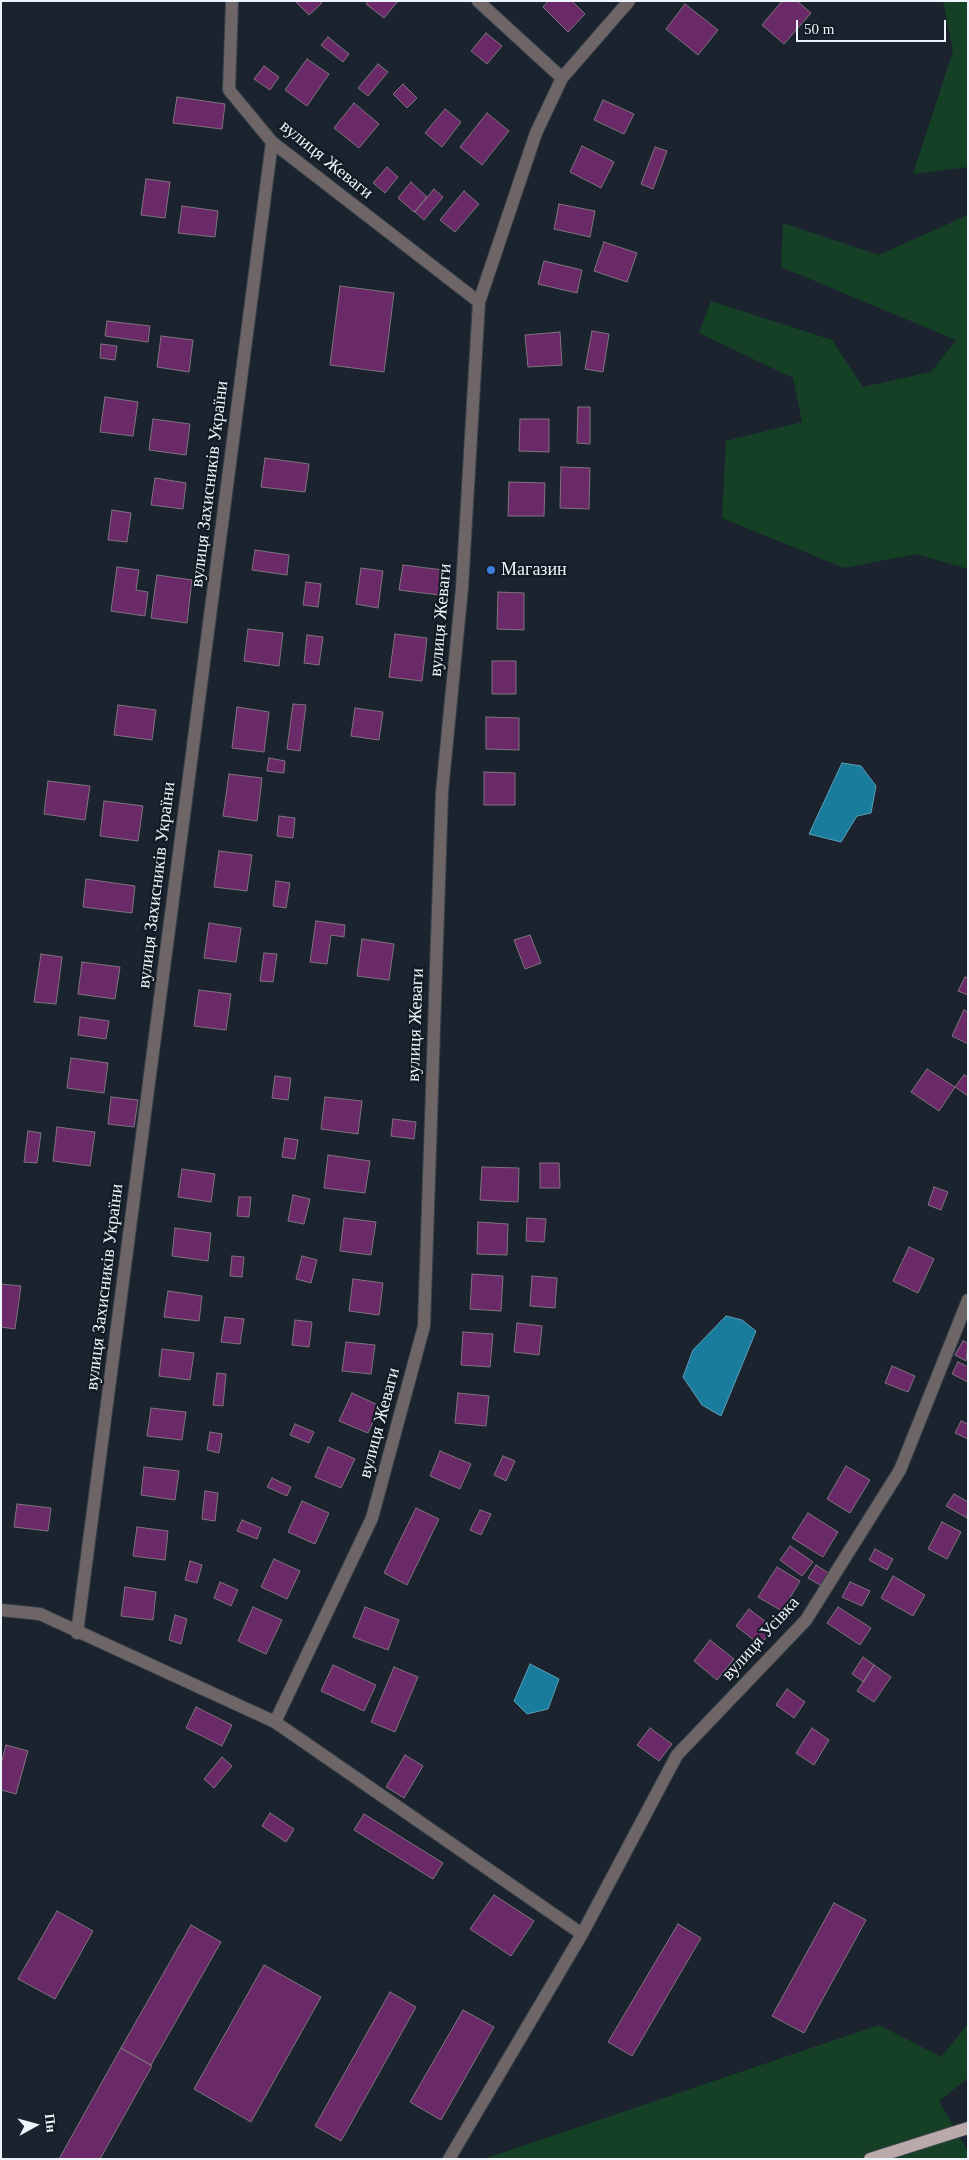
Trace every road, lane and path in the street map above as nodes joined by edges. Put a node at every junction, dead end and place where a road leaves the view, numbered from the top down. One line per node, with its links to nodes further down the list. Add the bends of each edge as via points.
1 (232, 1): 5 (street, вулиця Жеваги, via 229,90)
2 (478, 1): 4 (street)
3 (629, 1): 4 (street, вулиця Жеваги)
4 (562, 78): 6 (street, вулиця Жеваги, via 536,134)
5 (272, 142): 6 (street, вулиця Жеваги); 9 (street, вулиця Захисників України)
6 (479, 302): 10 (street, вулиця Жеваги, via 462,588 442,792 424,1326 372,1518)
7 (968, 1300): 11 (street, вулиця Усівка, via 900,1470 806,1620 676,1755)
8 (1, 1610): 9 (street, via 40,1614)
9 (77, 1632): 10 (street)
10 (275, 1722): 11 (street)
11 (582, 1934): 13 (street, вулиця Усівка)
12 (968, 2128): 14 (main road)
13 (449, 2159)
14 (870, 2159)

